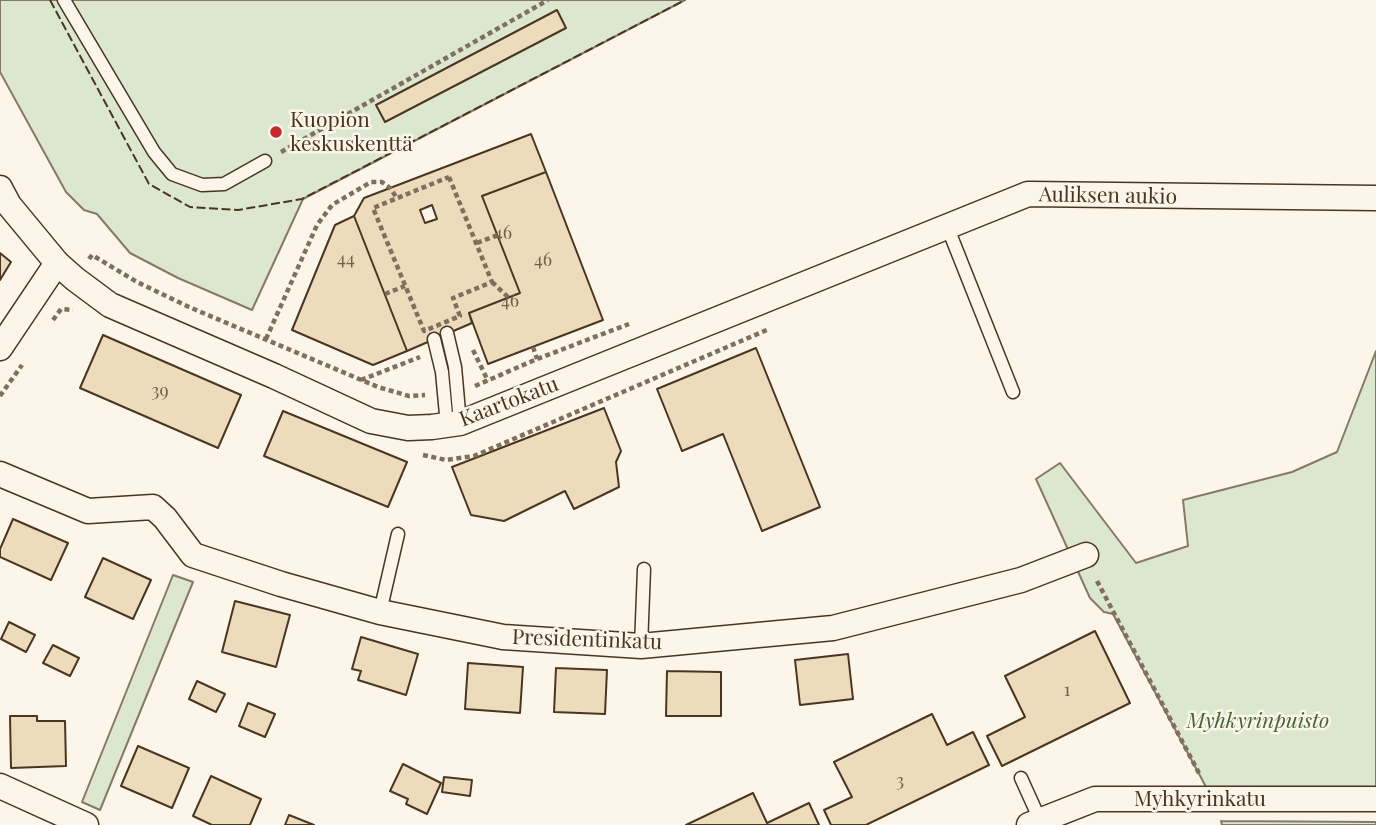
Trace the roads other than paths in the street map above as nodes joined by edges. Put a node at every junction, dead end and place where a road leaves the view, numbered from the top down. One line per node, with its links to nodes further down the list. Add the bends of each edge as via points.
1 (64, 0): 2 (lane, via 154,152 172,174 202,185 224,184)
2 (265, 161)
3 (0, 188): 7 (street, Kaartokatu, via 9,205)
4 (1376, 198): 5 (street, Auliksen aukio, via 1028,194)
5 (978, 213): 6 (street, Kaartokatu)
6 (947, 226): 11 (lane); 13 (street, Kaartokatu)
7 (66, 271): 10 (street); 13 (street, Kaartokatu, via 110,305 371,421 408,428)
8 (447, 333): 12 (lane, via 455,367)
9 (434, 339): 12 (lane)
10 (0, 348)
11 (1013, 391)
12 (451, 392): 13 (lane)
13 (454, 424)
14 (0, 474): 18 (street, Presidentinkatu, via 88,511 153,507 193,555)
15 (398, 534): 18 (lane)
16 (1086, 555): 19 (street, Presidentinkatu, via 1021,580 833,628)
17 (644, 569): 19 (lane)
18 (380, 612): 19 (street, Presidentinkatu, via 503,637)
19 (641, 646)
20 (1021, 778): 23 (lane)
21 (0, 786): 24 (street)
22 (1376, 799): 23 (street, Myhkyrinkatu, via 1095,799)
23 (1035, 822)
24 (86, 825)

